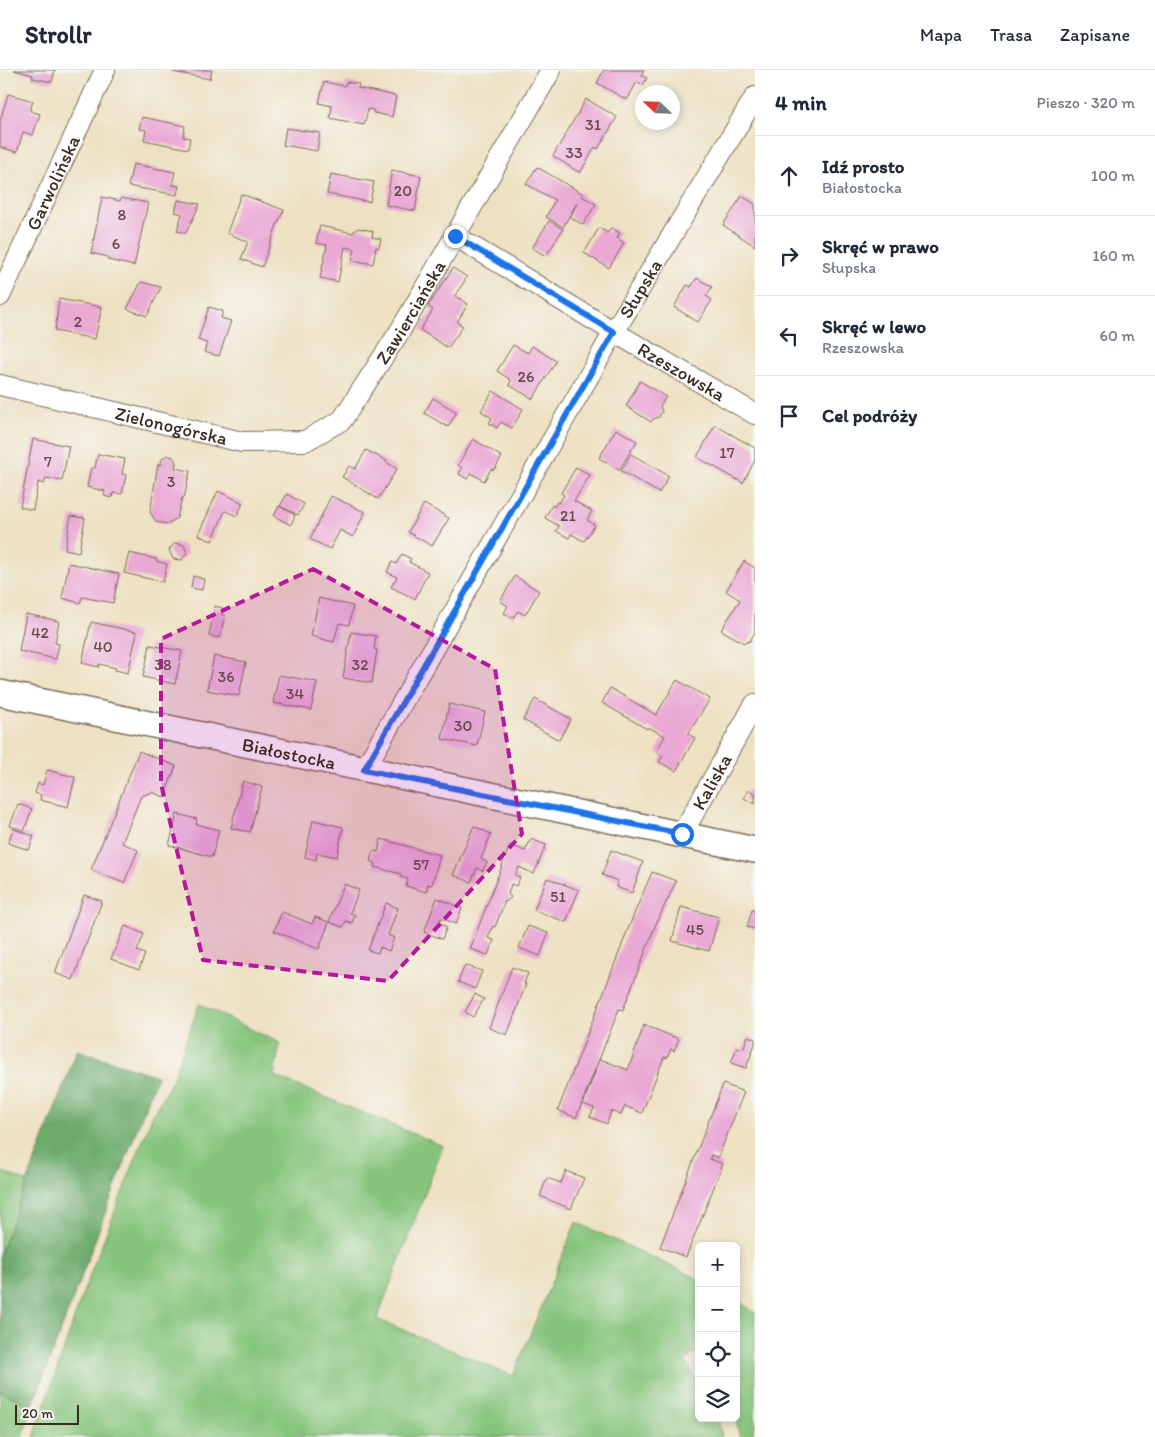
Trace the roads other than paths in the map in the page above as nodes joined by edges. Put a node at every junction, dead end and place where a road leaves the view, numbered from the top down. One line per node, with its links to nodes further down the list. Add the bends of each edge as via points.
1 (105, 70): 5 (street, Garwolińska)
2 (551, 70): 4 (street, Zawierciańska)
3 (755, 97): 6 (street, Słupska)
4 (455, 236): 6 (street, Rzeszowska); 9 (street, Zawierciańska, via 400,331)
5 (0, 296)
6 (614, 332): 8 (street, Rzeszowska); 12 (street, Słupska)
7 (0, 385): 9 (street, Zielonogórska, via 242,442 305,440)
8 (755, 414)
9 (342, 420)
10 (0, 693): 12 (street, Białostocka)
11 (755, 704): 13 (street, Kaliska)
12 (364, 770): 13 (street, Białostocka)
13 (682, 834): 14 (street, Białostocka)
14 (755, 850)

